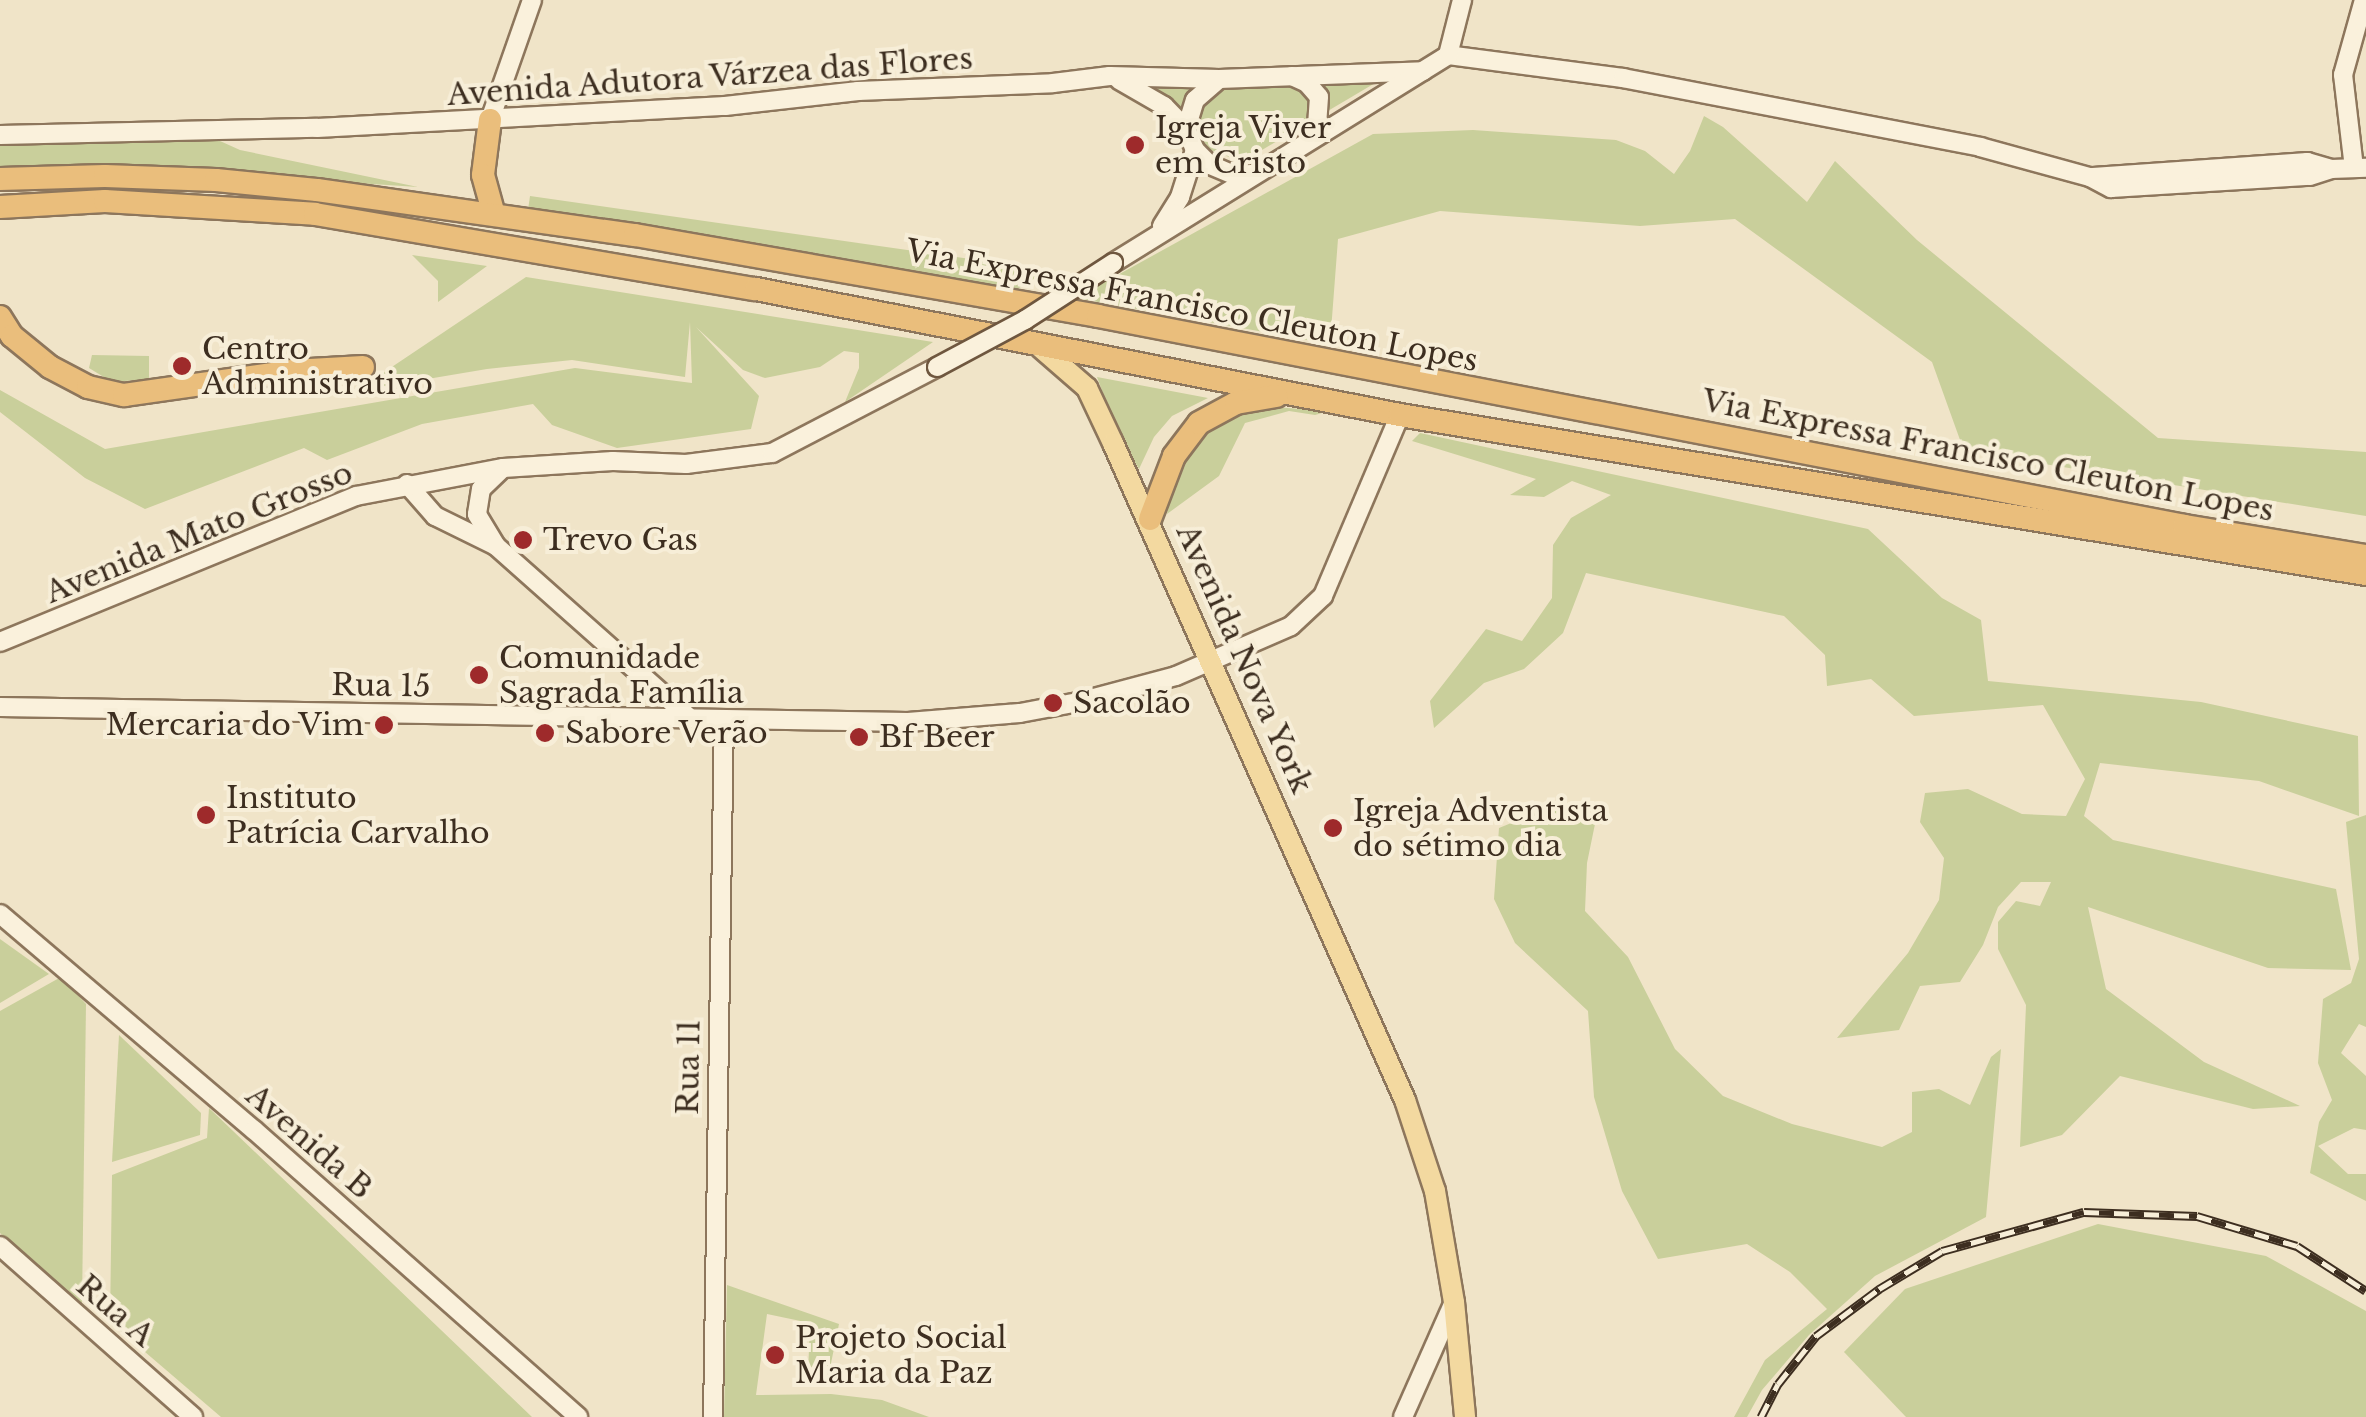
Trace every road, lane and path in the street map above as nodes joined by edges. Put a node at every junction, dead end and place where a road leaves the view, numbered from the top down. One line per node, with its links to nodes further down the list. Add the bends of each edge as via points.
1 (532, 0): 9 (street)
2 (1462, 0): 4 (street)
3 (2364, 0): 14 (street, via 2342,74)
4 (1448, 55): 5 (street); 14 (street, via 1622,78 1980,147 2111,188)
5 (1423, 71): 6 (street, Avenida Adutora Várzea das Flores); 12 (street)
6 (1286, 74): 8 (street, Avenida Adutora Várzea das Flores); 12 (street, via 1319,97)
7 (1110, 76): 8 (street, Avenida Adutora Várzea das Flores); 9 (street, Avenida Adutora Várzea das Flores); 10 (street, via 1140,89)
8 (1219, 79): 10 (street, via 1195,100)
9 (490, 120): 11 (street, Avenida Adutora Várzea das Flores); 18 (highway, via 483,175)
10 (1186, 129): 13 (street)
11 (0, 134)
12 (1316, 136): 15 (street)
13 (1195, 150): 15 (street, via 1234,175); 19 (street)
14 (2360, 168)
15 (1251, 174): 19 (street, Avenida Mato Grosso)
16 (0, 179): 18 (highway, Via Expressa Francisco Cleuton Lopes, via 216,180)
17 (0, 207): 21 (highway, Via Expressa Francisco Cleuton Lopes, via 105,201 315,214 756,290)
18 (494, 215): 29 (highway, Via Expressa Francisco Cleuton Lopes, via 1098,316)
19 (1160, 231): 25 (street, Avenida Mato Grosso, bridge, via 1025,320 772,453 686,464)
20 (0, 317): 22 (highway, via 50,367 88,387 124,395)
21 (1041, 348): 23 (highway, Via Expressa Francisco Cleuton Lopes); 27 (main road, Avenida Nova York, via 1087,388)
22 (363, 368)
23 (1290, 393): 24 (highway, Via Expressa Francisco Cleuton Lopes); 27 (highway, via 1236,403 1199,423 1174,456)
24 (1400, 415): 30 (highway, Via Expressa Francisco Cleuton Lopes); 32 (street, Rua 15, via 1323,596 1291,626)
25 (502, 468): 26 (street, Avenida Mato Grosso); 28 (street, via 481,489 477,514)
26 (406, 484): 28 (street, via 435,516); 31 (street, Avenida Mato Grosso, via 356,496)
27 (1150, 519): 32 (main road, Avenida Nova York)
28 (496, 546): 34 (street)
29 (2366, 556)
30 (2366, 574)
31 (2, 640)
32 (1213, 662): 35 (street, Rua 15, via 1137,688 1020,713 881,721); 38 (main road, Avenida Nova York, via 1406,1100 1436,1191)
33 (0, 707): 34 (street, Rua 15)
34 (690, 718): 35 (street, Rua 15)
35 (724, 719): 41 (street, Rua 11)
36 (0, 914): 40 (street, Avenida B)
37 (0, 1246): 39 (street, Rua A)
38 (1454, 1302): 42 (street); 43 (main road, Avenida Nova York)
39 (193, 1417)
40 (578, 1417)
41 (713, 1417)
42 (1402, 1417)
43 (1465, 1417)

